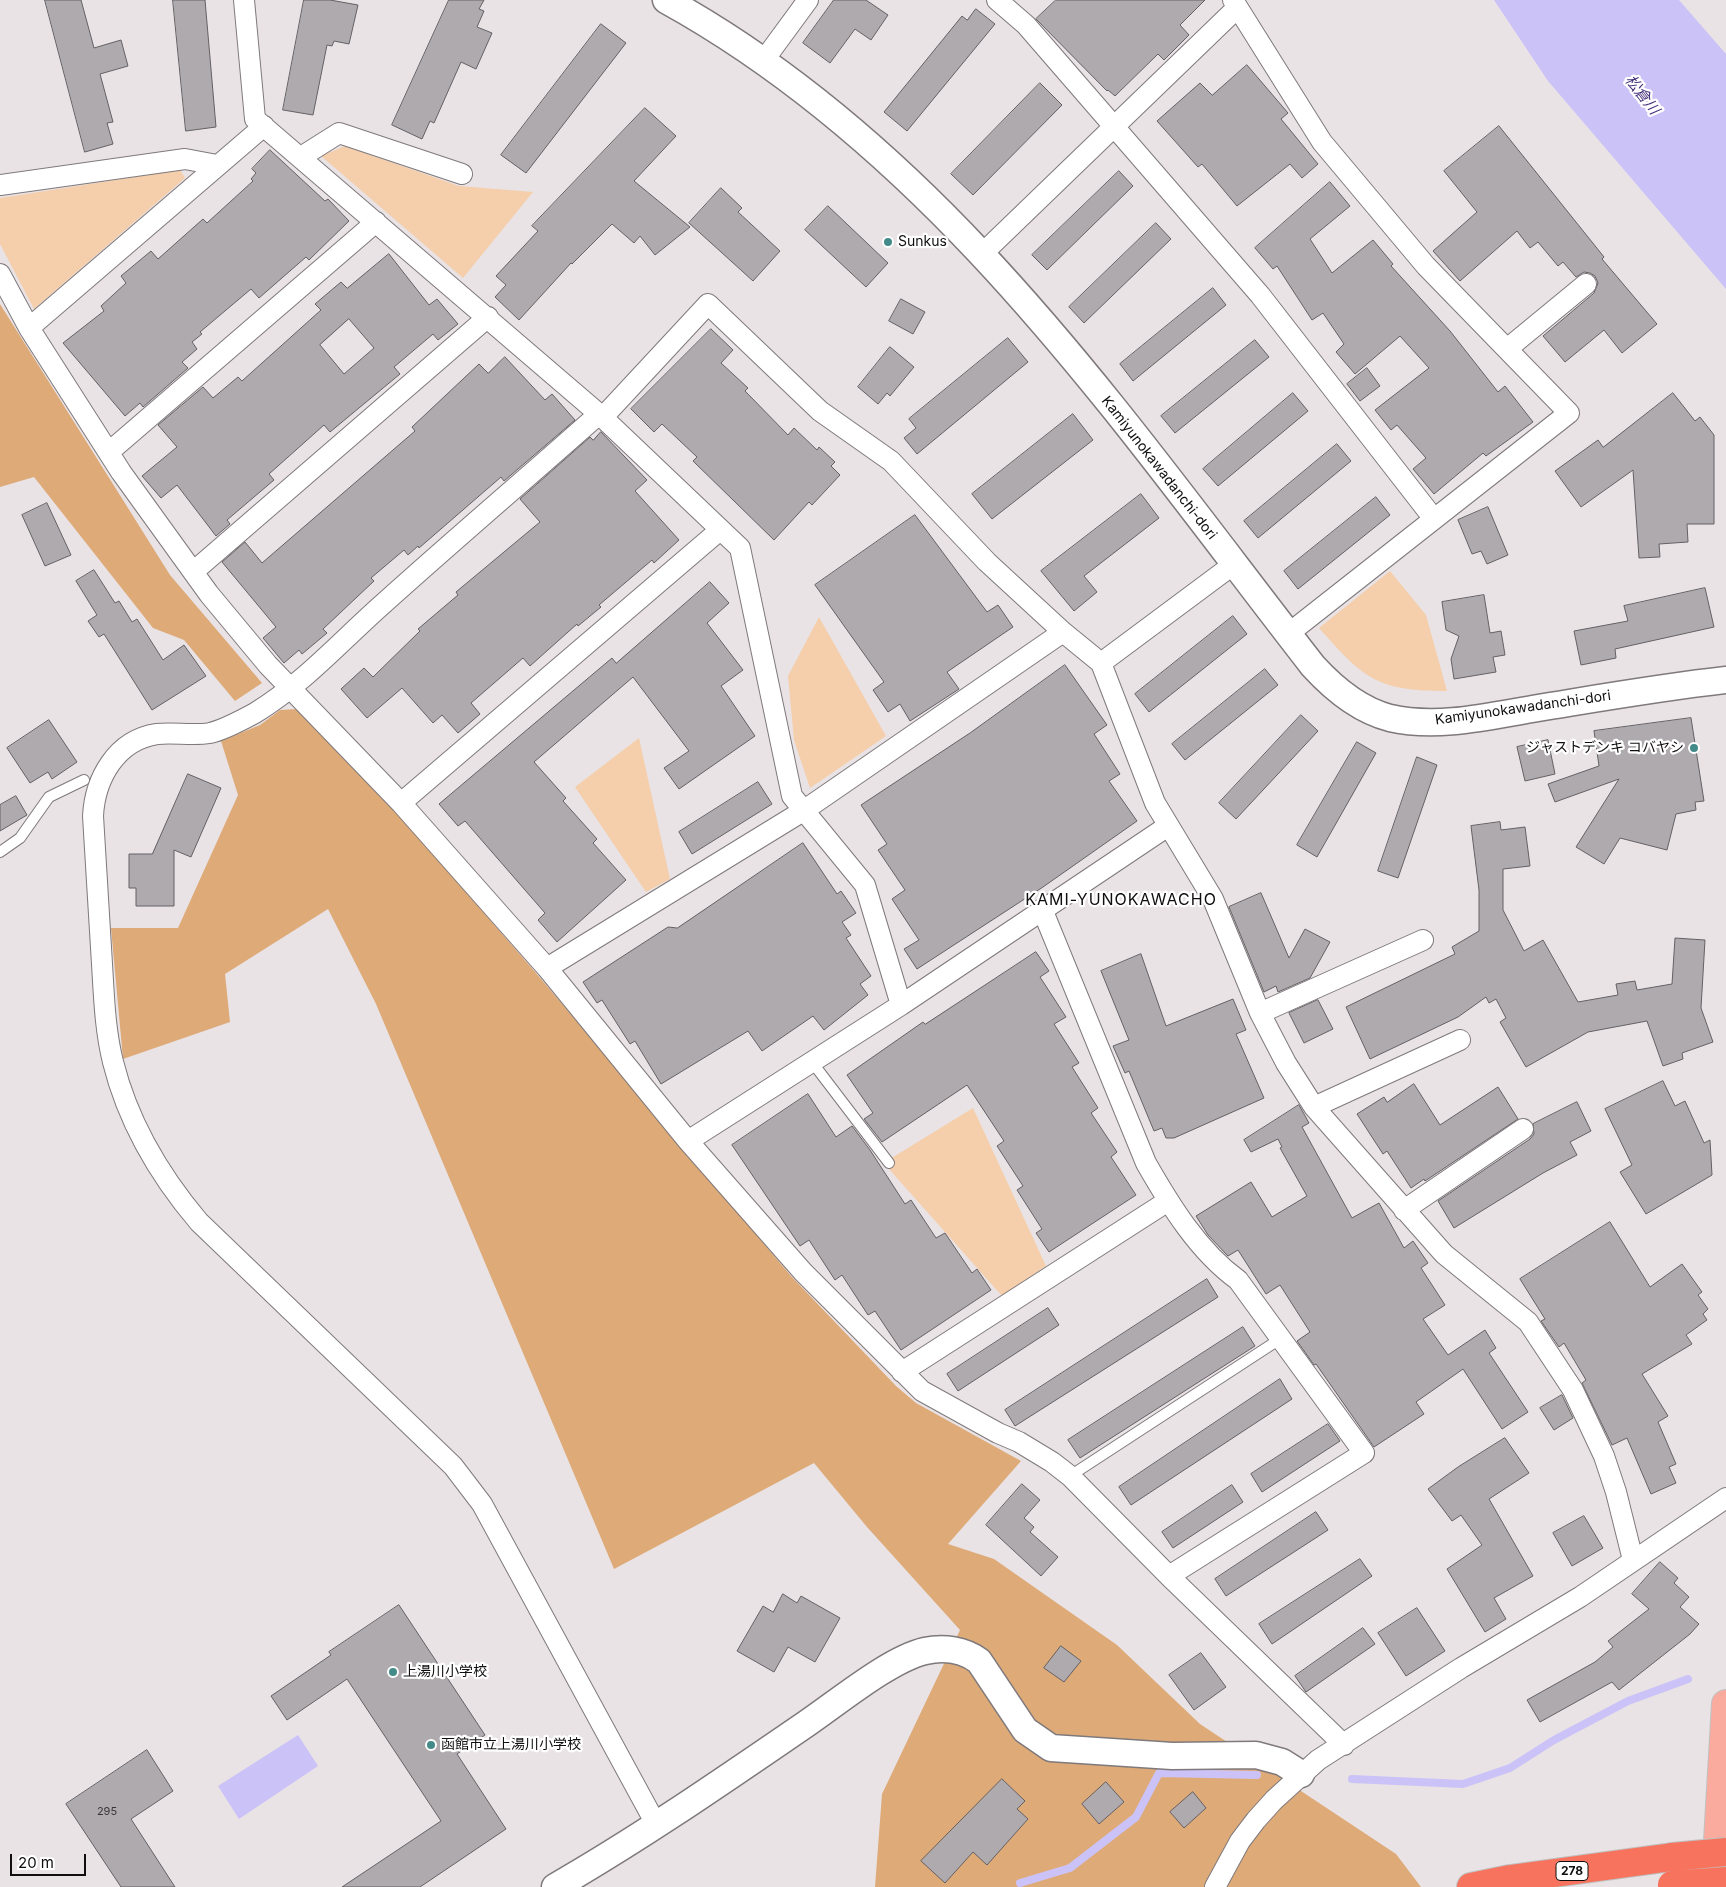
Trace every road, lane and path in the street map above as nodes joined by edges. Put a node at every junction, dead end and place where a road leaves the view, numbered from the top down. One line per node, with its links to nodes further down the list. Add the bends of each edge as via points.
1 (244, 0): 7 (street, via 255,119)
2 (666, 0): 6 (street, Kamiyunokawadanchi-dori)
3 (808, 0): 6 (street)
4 (1005, 2): 8 (street)
5 (1235, 4): 8 (street); 19 (street, via 1322,142 1426,266)
6 (764, 60): 14 (street, Kamiyunokawadanchi-dori, via 888,161)
7 (264, 126): 9 (street); 10 (street)
8 (1114, 126): 14 (street); 22 (street, via 1260,295)
9 (301, 157): 11 (street, via 339,133); 13 (street)
10 (217, 165): 12 (street, via 184,159); 18 (street)
11 (462, 174)
12 (0, 185)
13 (376, 222): 17 (street); 21 (street)
14 (982, 254): 24 (street, Kamiyunokawadanchi-dori, via 1117,412)
15 (0, 274): 18 (street)
16 (1586, 284): 19 (street)
17 (488, 317): 20 (street); 25 (street)
18 (28, 328): 21 (street)
19 (1507, 349): 22 (street, via 1569,414)
20 (601, 416): 23 (street); 26 (street, via 708,304 820,411 891,462 987,562); 30 (street, via 384,602)
21 (109, 452): 25 (street)
22 (1434, 519): 27 (street)
23 (720, 530): 32 (street); 33 (street, via 740,548 792,796)
24 (1234, 564): 27 (street, Kamiyunokawadanchi-dori); 28 (street)
25 (193, 572): 30 (street)
26 (1063, 632): 28 (street); 33 (street)
27 (1288, 634): 29 (street, Kamiyunokawadanchi-dori, via 1329,684 1370,711 1391,718 1445,722)
28 (1101, 663): 34 (street, via 1155,803)
29 (1726, 680)
30 (290, 688): 32 (street); 59 (street, via 254,713 211,733 157,734 144,738 111,760 101,779 94,796 93,816 100,930 106,1023 121,1089 149,1152 171,1189 199,1222 452,1466 482,1504)
31 (84, 780): 35 (lane, via 49,797 20,838)
32 (401, 803): 38 (street)
33 (803, 811): 38 (street); 39 (street, via 865,885)
34 (1168, 826): 36 (street); 40 (street, via 1213,900)
35 (0, 852)
36 (1042, 909): 39 (street); 47 (street, via 1146,1163)
37 (1423, 940): 40 (street)
38 (547, 968): 45 (street)
39 (901, 1005): 42 (street)
40 (1260, 1013): 43 (street)
41 (1460, 1040): 43 (street)
42 (812, 1062): 45 (street); 46 (lane)
43 (1314, 1108): 48 (street)
44 (1523, 1129): 48 (street)
45 (688, 1140): 50 (street, via 803,1272)
46 (889, 1163)
47 (1168, 1201): 49 (street, via 1219,1266 1238,1280); 50 (street)
48 (1404, 1210): 53 (street, via 1444,1254 1528,1322 1572,1390 1604,1456)
49 (1280, 1339): 51 (lane); 54 (street, via 1364,1453)
50 (902, 1372): 51 (street, via 922,1391 1019,1442)
51 (1070, 1476): 54 (street)
52 (1726, 1498): 53 (street)
53 (1633, 1560): 56 (street, via 1580,1598 1461,1668)
54 (1169, 1576): 56 (street)
55 (1726, 1704): 57 (main road)
56 (1344, 1745): 58 (street)
57 (1724, 1755): 66 (main road)
58 (1302, 1774): 59 (street, via 1282,1762 1256,1755 1172,1756 1051,1748 1025,1730 979,1661 968,1654 942,1649 924,1651 882,1672); 64 (street, via 1240,1841)
59 (657, 1826): 63 (street)
60 (1726, 1852): 65 (highway, 278, bridge, via 1510,1879)
61 (1726, 1881): 62 (highway, bridge)
62 (1665, 1886)
63 (555, 1887)
64 (1215, 1887)
65 (1471, 1887)
66 (1716, 1887)

